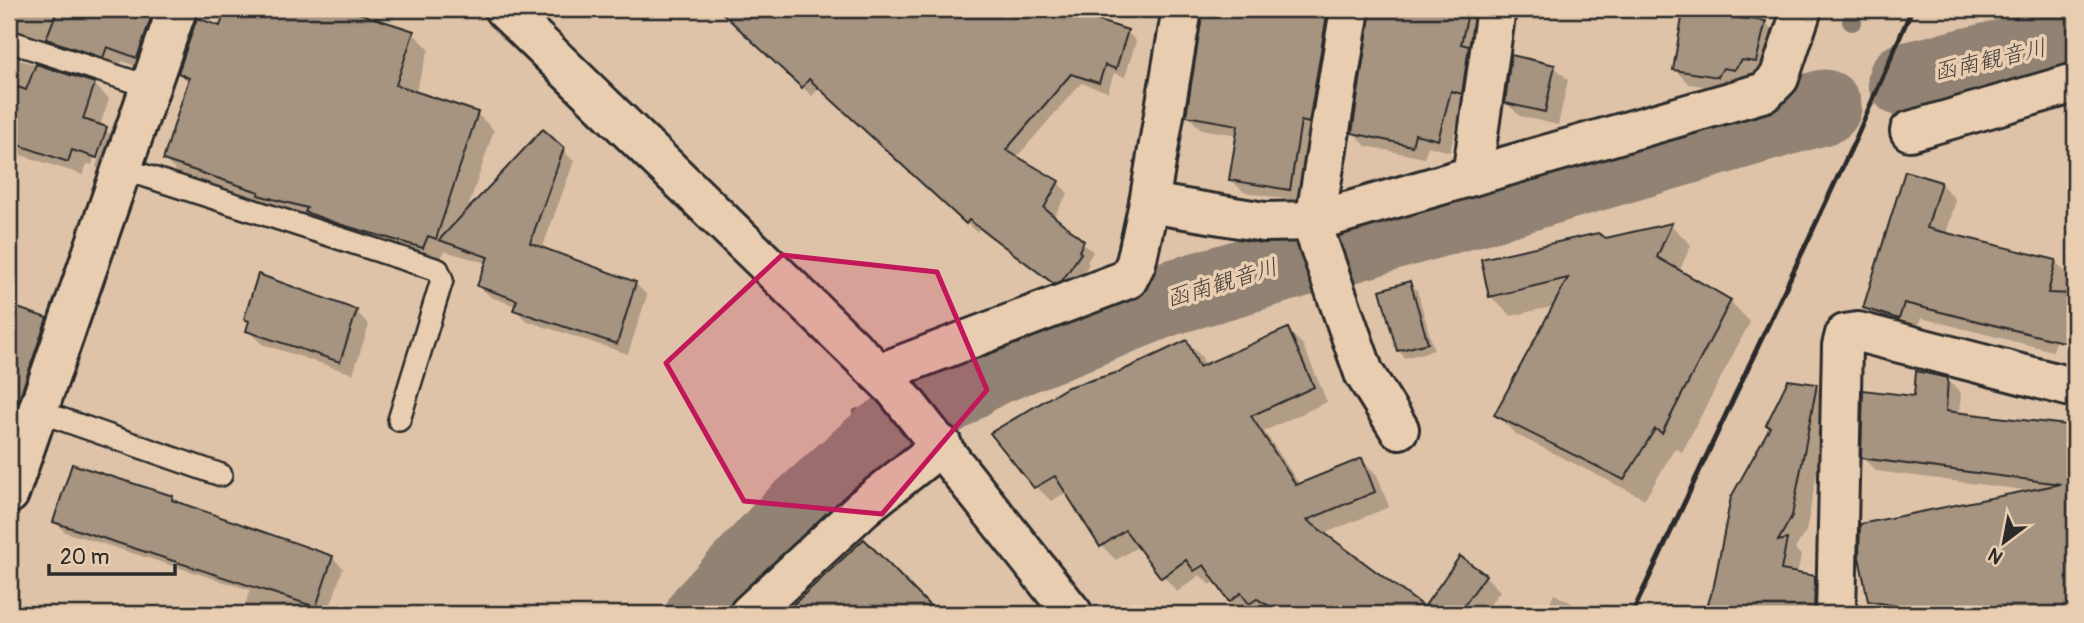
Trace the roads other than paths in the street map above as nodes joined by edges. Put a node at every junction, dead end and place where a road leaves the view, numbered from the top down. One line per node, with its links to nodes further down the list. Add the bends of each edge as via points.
1 (177, 9): 9 (street)
2 (504, 9): 15 (street)
3 (1182, 9): 13 (street)
4 (1350, 9): 14 (street)
5 (1496, 9): 12 (street)
6 (1802, 9): 12 (street, via 1779,78 1765,92)
7 (9, 41): 9 (lane)
8 (2075, 83): 10 (street)
9 (150, 87): 11 (street)
10 (1910, 131)
11 (121, 168): 17 (street); 18 (lane, via 438,270 442,280)
12 (1472, 176): 14 (street)
13 (1149, 203): 14 (street); 15 (street, via 1128,279)
14 (1316, 229): 19 (street, via 1364,373)
15 (887, 381): 20 (street)
16 (2075, 388): 23 (street, via 1858,332 1845,334)
17 (37, 411): 21 (lane); 22 (street)
18 (398, 420)
19 (1399, 429)
20 (939, 442): 24 (street); 25 (street)
21 (220, 475)
22 (9, 494)
23 (1843, 613)
24 (749, 614)
25 (1073, 614)

